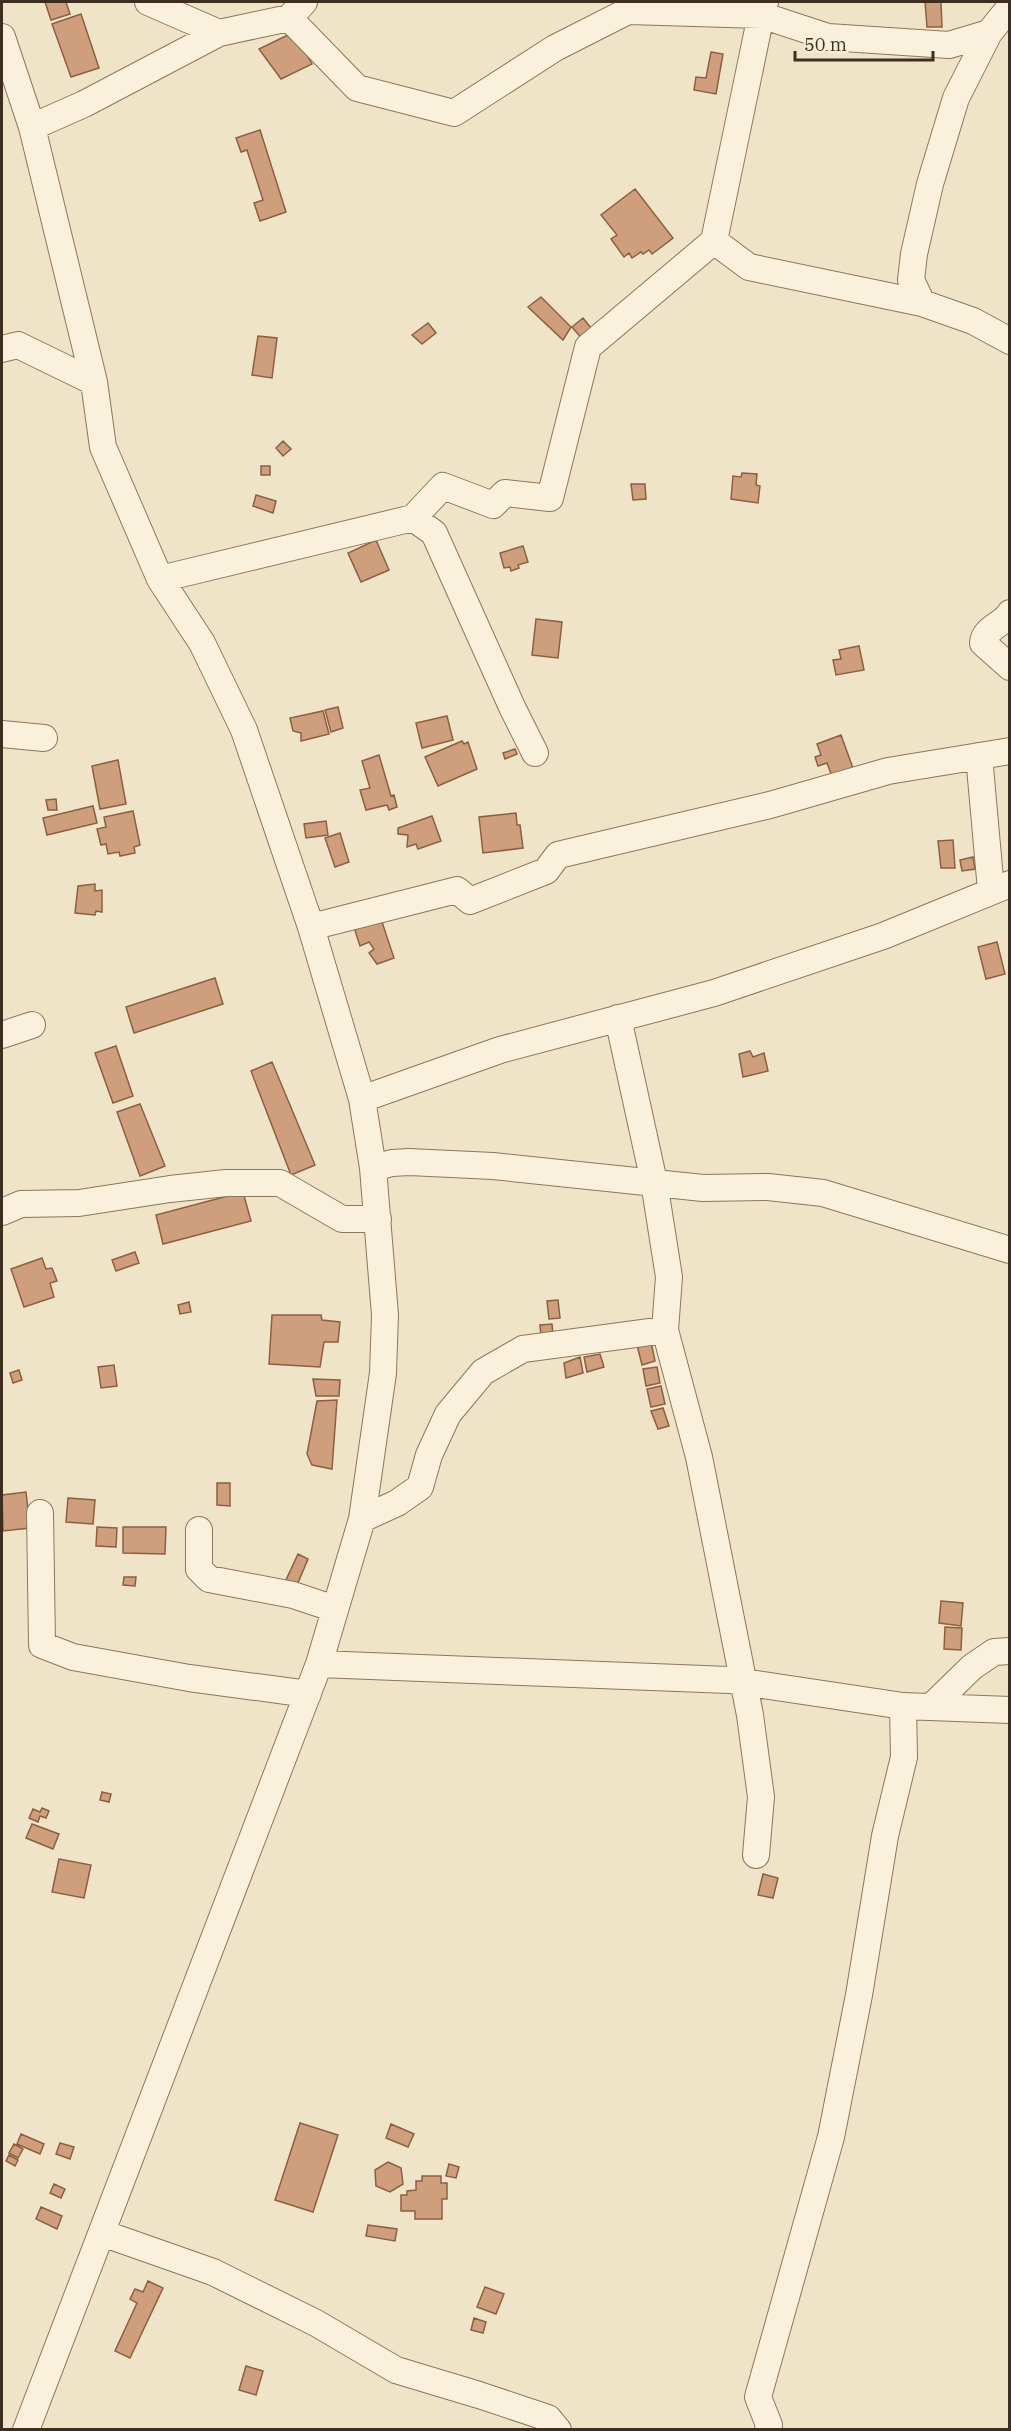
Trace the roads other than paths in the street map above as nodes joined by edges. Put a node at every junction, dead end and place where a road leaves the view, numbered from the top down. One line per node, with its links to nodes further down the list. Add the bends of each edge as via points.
1 (148, 2): 5 (street)
2 (1010, 7): 6 (street)
3 (763, 8): 4 (street, via 628,11 555,48 453,113 357,87); 6 (street, via 828,37 950,45); 9 (street)
4 (296, 10): 5 (street)
5 (219, 33): 8 (street)
6 (989, 33): 10 (street, via 956,98 930,183 911,280)
7 (2, 37): 8 (street)
8 (32, 127): 13 (street)
9 (714, 241): 10 (street, via 749,267); 14 (street, via 588,347 550,498 505,493 493,505 443,486)
10 (922, 303): 11 (street, via 973,321)
11 (1010, 341)
12 (2, 349): 13 (street, via 18,345)
13 (94, 382): 15 (street, via 104,447)
14 (413, 518): 15 (street); 21 (street, via 434,533)
15 (160, 579): 24 (street, via 202,643 244,730)
16 (1010, 613): 17 (street, via 983,636 983,643)
17 (1010, 667)
18 (2, 734): 19 (street)
19 (44, 738)
20 (1010, 751): 22 (street)
21 (535, 753)
22 (979, 756): 23 (street); 24 (street, via 888,771 770,805 558,855 546,870 470,901 457,890)
23 (1000, 887): 25 (street, via 883,936 714,993)
24 (311, 927): 28 (street)
25 (618, 1018): 28 (street, via 500,1050); 30 (street)
26 (32, 1025): 27 (street)
27 (2, 1035)
28 (362, 1099): 29 (street)
29 (373, 1168): 30 (street, via 409,1162 472,1165); 32 (street)
30 (654, 1182): 33 (street, via 823,1193); 34 (street, via 669,1277)
31 (2, 1212): 32 (street, via 21,1204 79,1203 226,1183 280,1183 342,1220)
32 (378, 1219): 36 (street, via 385,1315 383,1373)
33 (1010, 1250)
34 (665, 1330): 36 (street, via 523,1349 483,1372 448,1414 429,1455 420,1487); 41 (street, via 699,1457)
35 (40, 1513): 42 (street, via 42,1645 73,1657)
36 (362, 1519): 38 (street)
37 (199, 1530): 38 (street, via 199,1569 209,1580 293,1595)
38 (334, 1609): 40 (street)
39 (1010, 1651): 44 (street, via 994,1653 972,1667)
40 (319, 1664): 41 (street); 42 (street)
41 (744, 1682): 43 (street); 46 (street, via 761,1797)
42 (308, 1694): 47 (street)
43 (903, 1706): 44 (street); 50 (street, via 904,1757 885,1836 831,2137 758,2397)
44 (931, 1707): 45 (street)
45 (1010, 1710)
46 (756, 1855)
47 (102, 2234): 48 (street); 49 (street, via 213,2272 316,2323 396,2370 548,2418)
48 (26, 2430)
49 (558, 2430)
50 (768, 2430)

